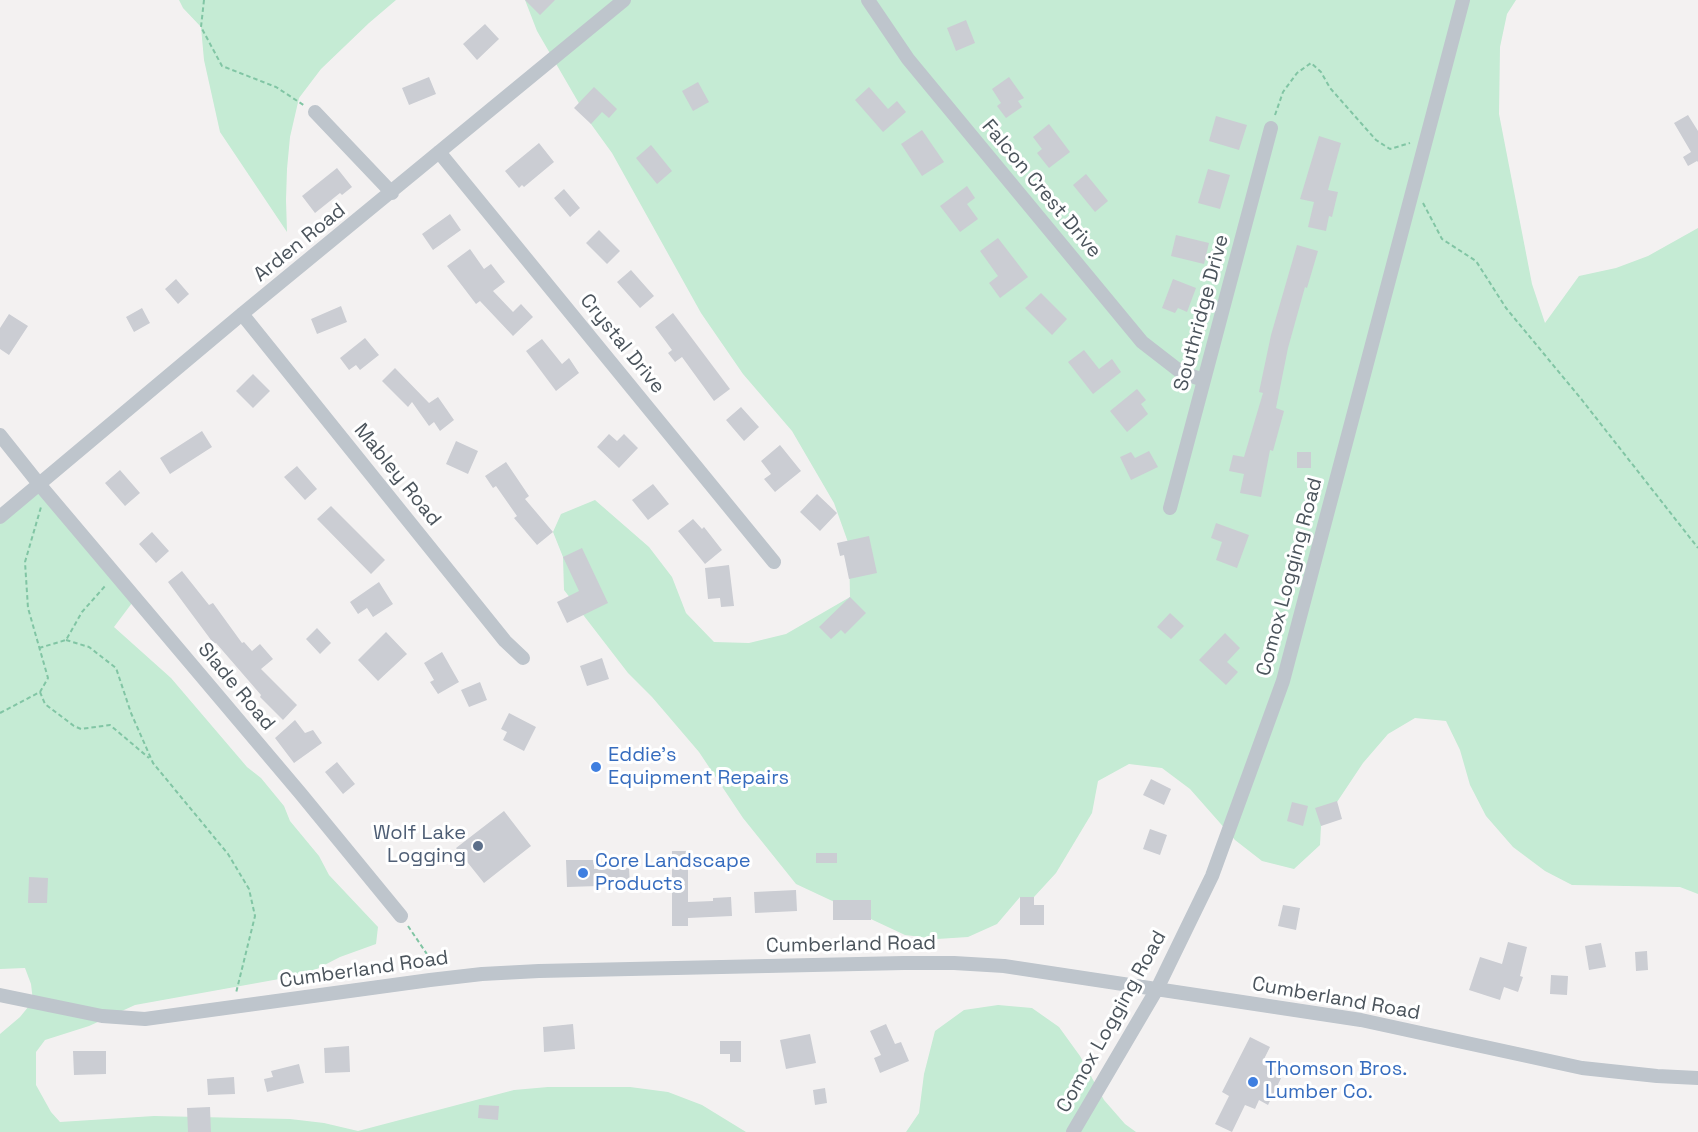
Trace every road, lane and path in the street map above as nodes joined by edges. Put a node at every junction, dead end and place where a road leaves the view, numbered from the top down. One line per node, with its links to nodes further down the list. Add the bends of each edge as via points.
1 (204, 0): 5 (path, via 201,27 222,66 276,87)
2 (624, 0): 8 (street, Arden Road)
3 (868, 0): 12 (street, Falcon Crest Drive, via 908,59 1142,342 1182,373)
4 (1463, 0): 7 (street, Comox Logging Road)
5 (315, 112): 10 (street)
6 (1271, 128): 7 (path, via 1283,92 1297,73 1311,63 1376,140 1390,149); 12 (street, Southridge Drive)
7 (1427, 138): 9 (street, Comox Logging Road)
8 (439, 152): 10 (street, Arden Road); 18 (street, Crystal Drive)
9 (1416, 184): 17 (path, via 1442,239 1476,261 1506,308); 28 (street, Comox Logging Road, via 1283,681 1212,876)
10 (392, 193): 11 (street, Arden Road)
11 (242, 315): 14 (street, Arden Road); 22 (street, Mabley Road)
12 (1204, 380): 15 (street, Southridge Drive)
13 (0, 435): 14 (street, Slade Road)
14 (42, 488): 16 (street, Arden Road); 19 (street, Slade Road); 21 (path, via 25,562 28,608)
15 (1170, 507)
16 (0, 517)
17 (1698, 548)
18 (774, 562)
19 (116, 575): 20 (path, via 82,612); 26 (street, Slade Road)
20 (66, 640): 21 (path); 25 (path, via 89,647 116,668)
21 (39, 648): 23 (path, via 48,678)
22 (523, 658)
23 (40, 692): 24 (path); 25 (path, via 45,704 74,726 81,729 110,725)
24 (0, 713)
25 (152, 760): 30 (path, via 228,854 249,889 255,916)
26 (401, 916): 27 (path)
27 (444, 978): 28 (street, Cumberland Road, via 539,971 954,963 1004,966); 30 (street, Cumberland Road)
28 (1157, 989): 31 (street, Cumberland Road, via 1361,1020 1582,1068); 32 (street, Comox Logging Road)
29 (0, 995): 30 (street, Cumberland Road, via 102,1016 145,1019)
30 (233, 1007)
31 (1698, 1078)
32 (1073, 1132)

